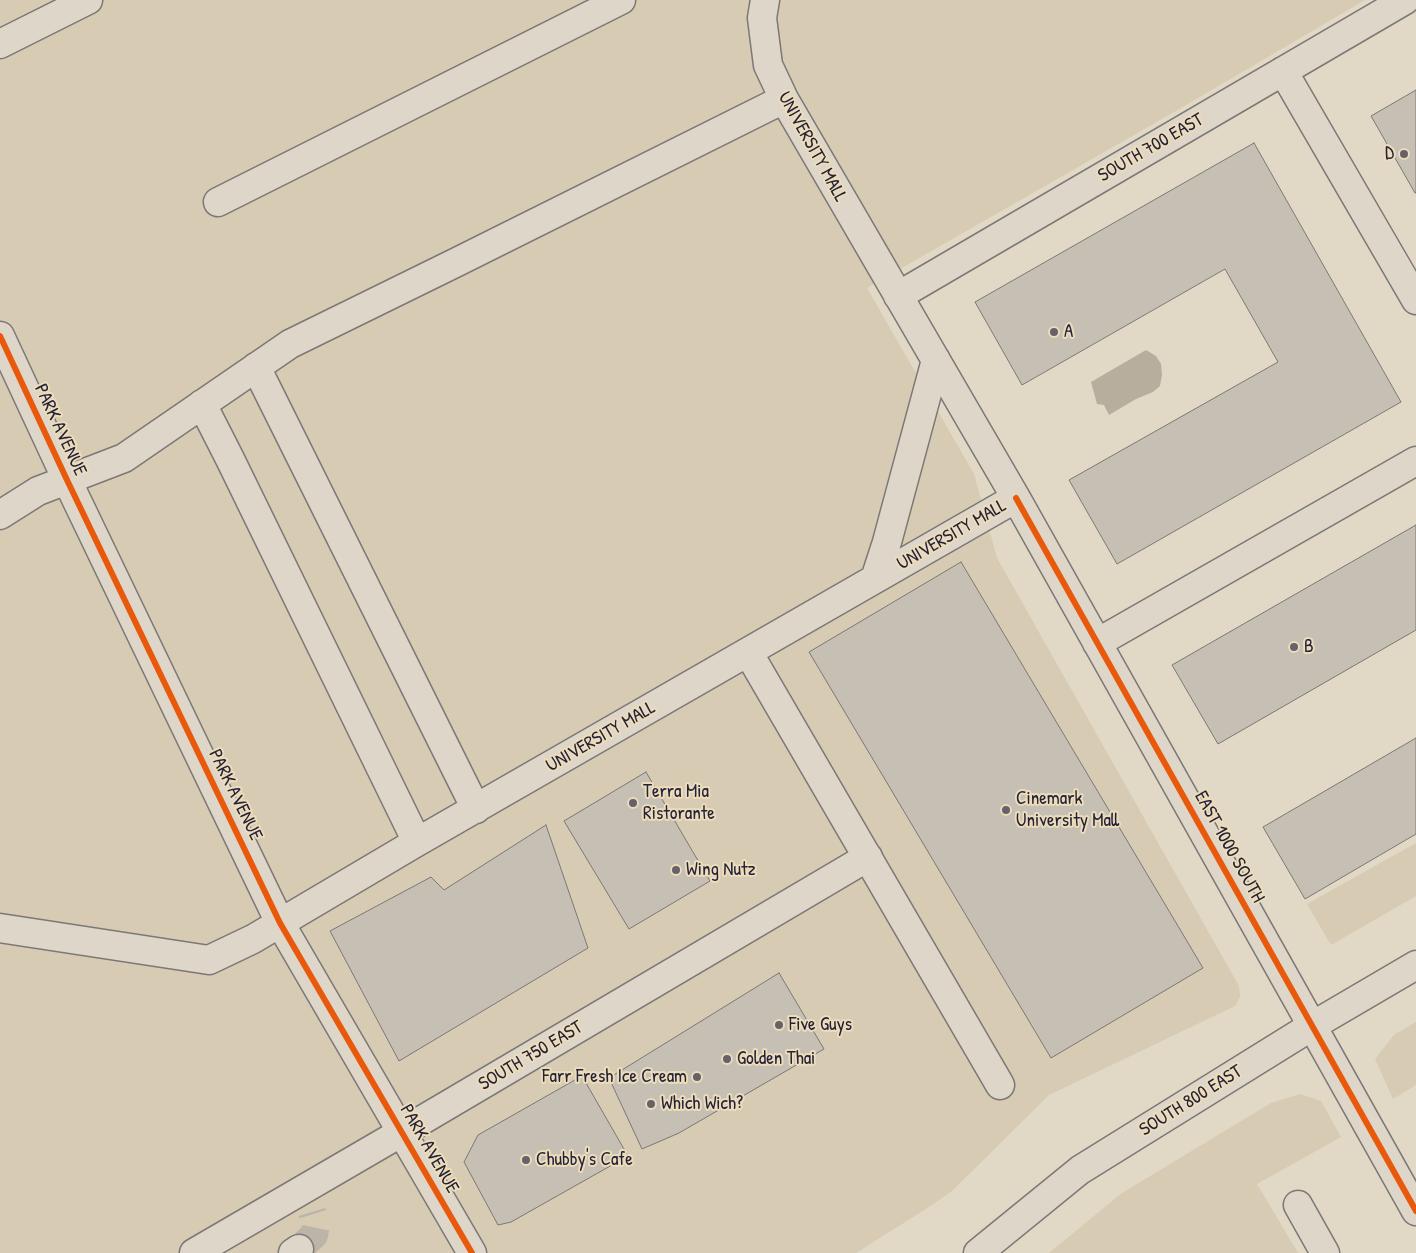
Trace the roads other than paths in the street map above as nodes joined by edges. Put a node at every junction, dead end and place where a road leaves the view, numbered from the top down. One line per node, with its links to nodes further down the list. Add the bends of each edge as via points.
1 (88, 0): 5 (street)
2 (621, 0): 8 (street)
3 (765, 0): 7 (street, UNIVERSITY MALL, via 762,18 768,65)
4 (1405, 0): 6 (street, SOUTH 700 EAST)
5 (0, 44)
6 (1283, 71): 9 (street); 10 (street, SOUTH 700 EAST)
7 (784, 98): 10 (street, UNIVERSITY MALL); 13 (street, via 290,344)
8 (218, 202)
9 (1416, 300)
10 (895, 306): 12 (street, UNIVERSITY MALL)
11 (0, 336): 16 (street, PARK AVENUE)
12 (936, 360): 17 (street, UNIVERSITY MALL); 19 (street)
13 (256, 367): 14 (street); 22 (street)
14 (202, 404): 16 (street, via 124,458); 23 (street)
15 (1416, 461): 20 (street)
16 (67, 480): 18 (street, via 38,491); 25 (street, PARK AVENUE)
17 (1016, 498): 19 (street, UNIVERSITY MALL); 20 (street, EAST 1000 SOUTH)
18 (0, 515)
19 (875, 579): 21 (street, UNIVERSITY MALL)
20 (1097, 643): 28 (street, EAST 1000 SOUTH)
21 (748, 652): 22 (street, UNIVERSITY MALL); 24 (street)
22 (476, 809): 23 (street, UNIVERSITY MALL)
23 (417, 842): 25 (street, UNIVERSITY MALL)
24 (868, 857): 29 (street); 30 (street, SOUTH 750 EAST)
25 (280, 923): 26 (street, UNIVERSITY MALL, via 209,960); 30 (street, PARK AVENUE)
26 (0, 928)
27 (1416, 965): 28 (street, SOUTH 800 EAST)
28 (1312, 1026): 32 (street, EAST 1000 SOUTH); 34 (street, SOUTH 800 EAST, via 1080,1170)
29 (1000, 1085)
30 (402, 1132): 33 (street, SOUTH 750 EAST, via 306,1202); 36 (street, PARK AVENUE)
31 (1298, 1205): 37 (street)
32 (1416, 1211)
33 (229, 1246): 35 (street, SOUTH 750 EAST)
34 (990, 1249)
35 (194, 1253)
36 (472, 1253)
37 (1325, 1253)

